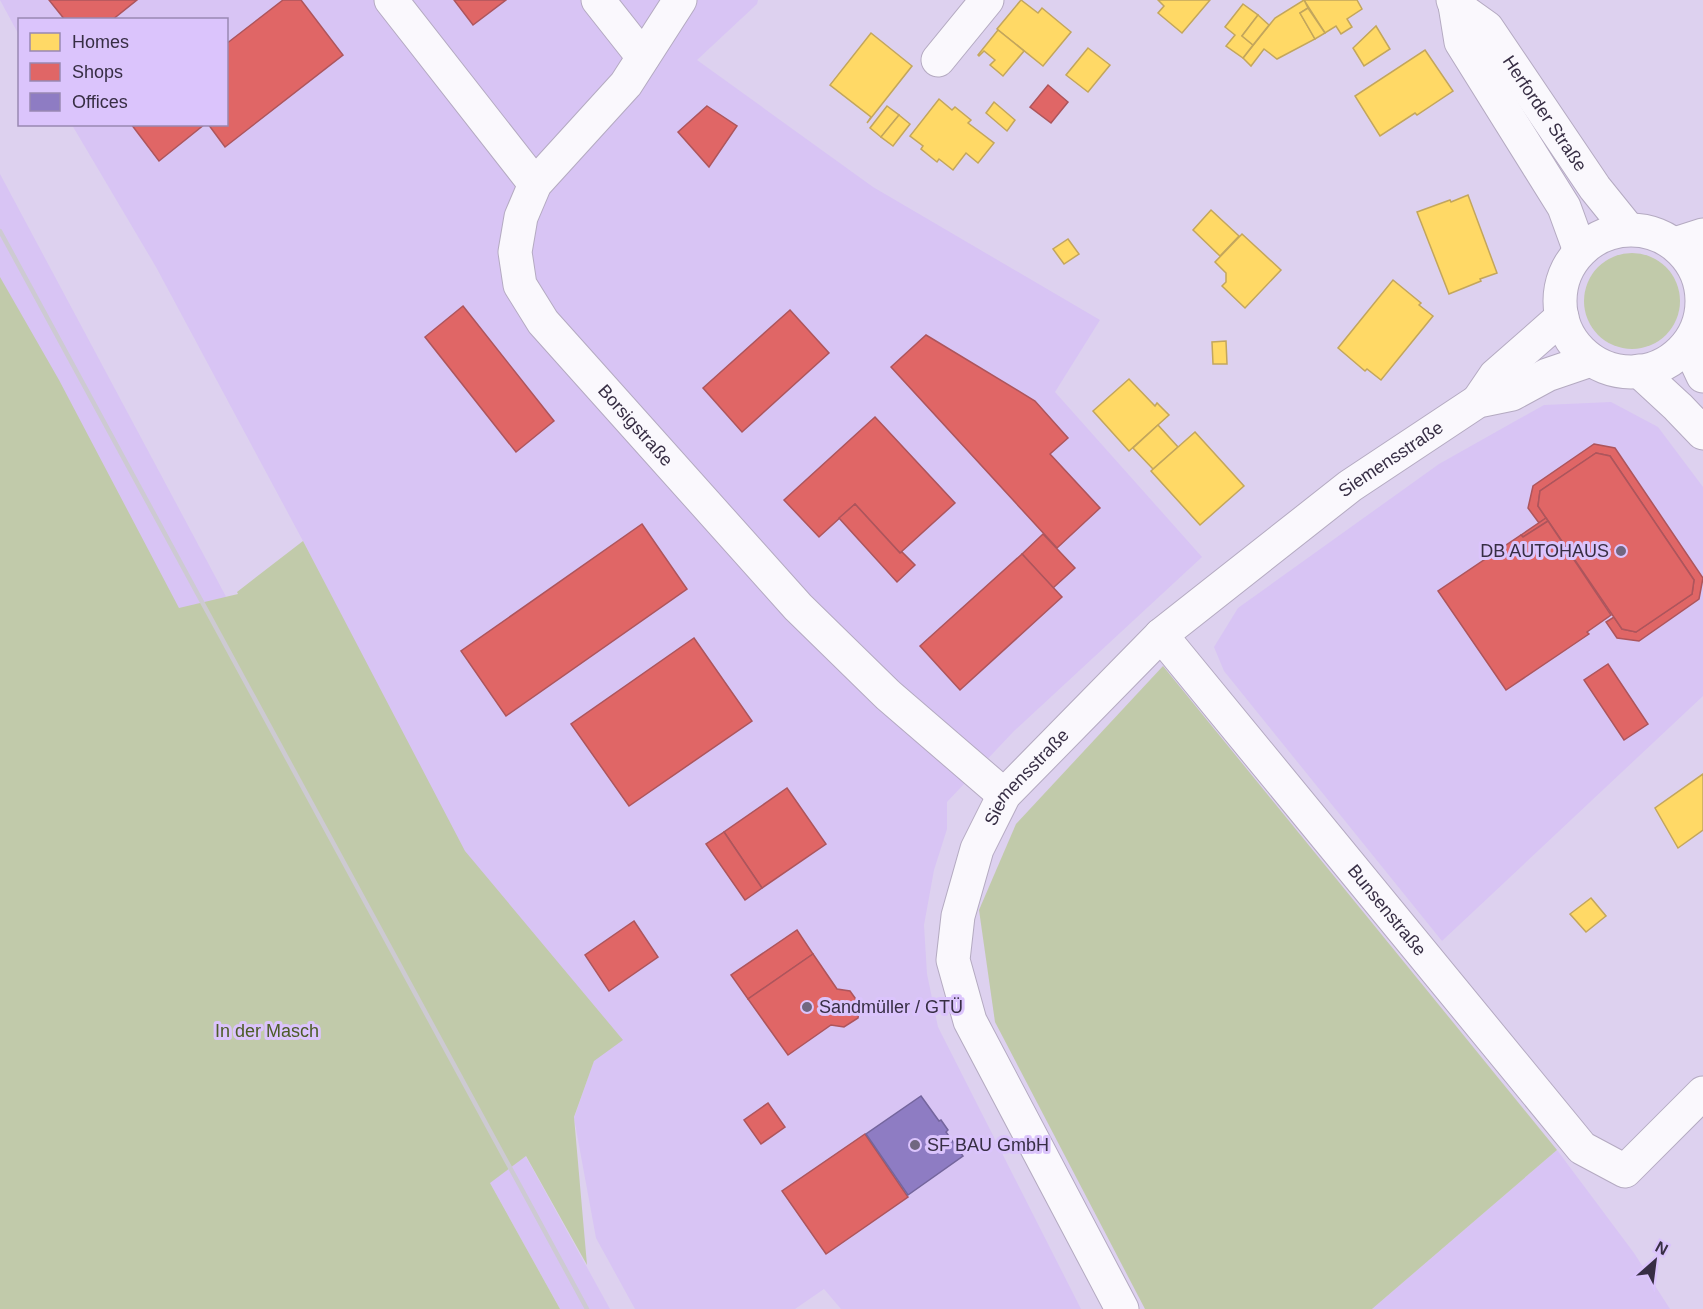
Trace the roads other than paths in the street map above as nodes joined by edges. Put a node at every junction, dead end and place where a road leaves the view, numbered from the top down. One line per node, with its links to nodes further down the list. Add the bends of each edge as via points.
1 (391, 0): 8 (street)
2 (598, 0): 6 (street)
3 (680, 0): 6 (street, Borsigstraße)
4 (987, 0): 7 (street)
5 (1454, 2): 9 (street, Herforder Straße, via 1488,28 1595,188); 11 (street, Herforder Straße, via 1461,42 1564,207)
6 (643, 57): 8 (street, Borsigstraße, via 626,84)
7 (938, 60)
8 (535, 184): 21 (street, Borsigstraße, via 521,217 515,252 520,285 543,322 798,607 888,695)
9 (1628, 229): 10 (street); 11 (street, via 1602,235)
10 (1689, 240): 12 (street)
11 (1580, 251): 13 (street, via 1567,270 1560,293)
12 (1702, 289): 14 (street, via 1702,309)
13 (1562, 317): 15 (street, via 1572,341); 18 (street, Siemensstraße, via 1495,375)
14 (1688, 344): 16 (street, via 1674,358); 17 (street)
15 (1591, 360): 16 (street, via 1614,370); 18 (street, Siemensstraße, via 1547,375 1512,394)
16 (1639, 371): 19 (street)
17 (1703, 376)
18 (1478, 401): 20 (street, Siemensstraße, via 1350,486)
19 (1703, 433)
20 (1161, 634): 21 (street, Siemensstraße); 22 (street, Bunsenstraße, via 1581,1148 1625,1171)
21 (1004, 795): 23 (street, Siemensstraße, via 977,849 958,916 953,960 970,1021)
22 (1703, 1093)
23 (1122, 1309)

